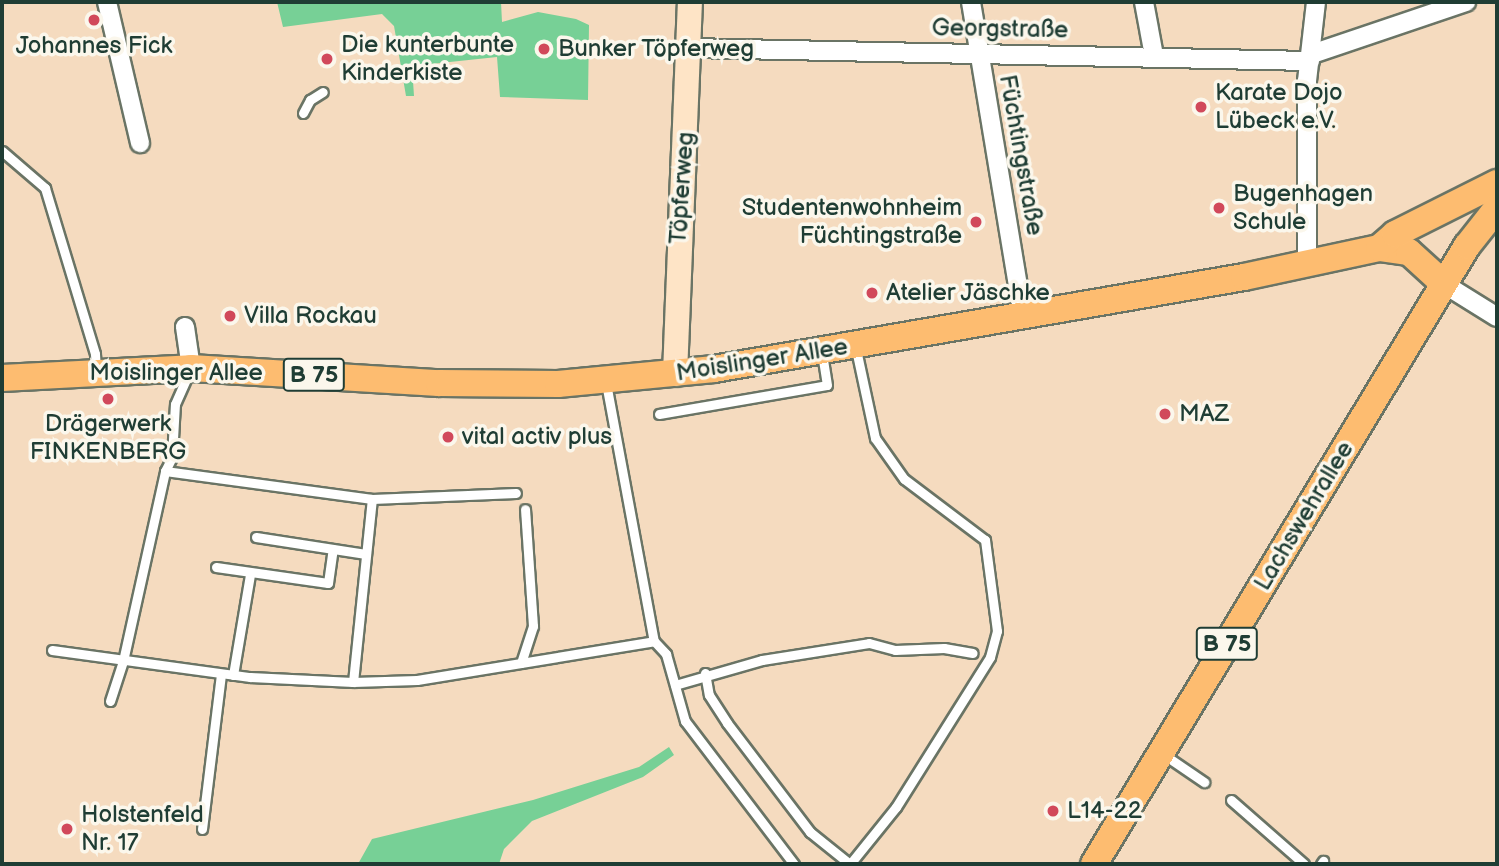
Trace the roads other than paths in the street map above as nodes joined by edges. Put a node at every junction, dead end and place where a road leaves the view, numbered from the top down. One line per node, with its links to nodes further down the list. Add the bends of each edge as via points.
1 (107, 2): 13 (street)
2 (690, 2): 7 (main road, Töpferweg)
3 (971, 2): 8 (street, Füchtingstraße)
4 (1144, 2): 9 (street)
5 (1316, 2): 10 (street)
6 (1466, 2): 10 (street, Georgstraße)
7 (689, 48): 8 (street, Georgstraße); 27 (main road, Töpferweg)
8 (978, 53): 9 (street, Georgstraße); 20 (street, Füchtingstraße)
9 (1154, 57): 10 (street, Georgstraße)
10 (1311, 57): 18 (street, via 1304,187)
11 (323, 92): 12 (lane, via 310,100)
12 (303, 113)
13 (140, 143)
14 (2, 151): 26 (lane, via 45,188 95,354)
15 (1497, 183): 17 (main road, Moislinger Allee, via 1395,234)
16 (1497, 208): 19 (main road, Lachswehrallee)
17 (1379, 248): 18 (main road, Moislinger Allee / B 75); 19 (main road, B 75, via 1409,251)
18 (1307, 265): 20 (main road, Moislinger Allee / B 75)
19 (1444, 285): 21 (street); 51 (main road, Lachswehrallee / B 75)
20 (1023, 316): 23 (main road, Moislinger Allee / B 75)
21 (1497, 317)
22 (185, 327): 25 (street)
23 (855, 345): 24 (main road, Moislinger Allee / B 75); 56 (lane, via 875,438 905,479 985,540 997,631 989,657 952,718 895,807)
24 (822, 351): 27 (main road, Moislinger Allee / B 75); 30 (lane, via 827,385)
25 (191, 368): 26 (main road, Moislinger Allee / B 75); 29 (main road, Moislinger Allee / B 75, via 439,383); 31 (lane, via 175,404 172,457)
26 (96, 372): 28 (main road, Moislinger Allee / B 75)
27 (675, 374): 29 (main road, Moislinger Allee / B 75)
28 (2, 379)
29 (606, 381): 40 (lane)
30 (659, 414)
31 (165, 471): 33 (lane); 43 (lane)
32 (516, 493): 33 (lane)
33 (372, 499): 37 (lane)
34 (525, 509): 44 (lane, via 533,626)
35 (256, 537): 36 (lane)
36 (333, 549): 37 (lane); 39 (lane, via 328,583)
37 (366, 554): 48 (lane)
38 (216, 567): 39 (lane)
39 (250, 574): 47 (lane)
40 (654, 641): 44 (lane); 49 (lane, via 666,654)
41 (52, 650): 43 (lane)
42 (973, 653): 45 (lane, via 944,648 895,650 869,643)
43 (123, 661): 46 (lane); 50 (lane)
44 (520, 663): 48 (lane, via 417,680)
45 (705, 673): 49 (lane); 56 (lane, via 709,695 721,714 810,832)
46 (221, 674): 47 (lane); 54 (lane)
47 (233, 675): 48 (lane)
48 (353, 682)
49 (675, 685): 55 (lane, via 685,721 702,747)
50 (110, 701)
51 (1161, 753): 52 (lane); 57 (main road, Lachswehrallee / B 75)
52 (1204, 782)
53 (1231, 800): 58 (lane)
54 (202, 829)
55 (794, 864)
56 (850, 864)
57 (1094, 864)
58 (1304, 864)

